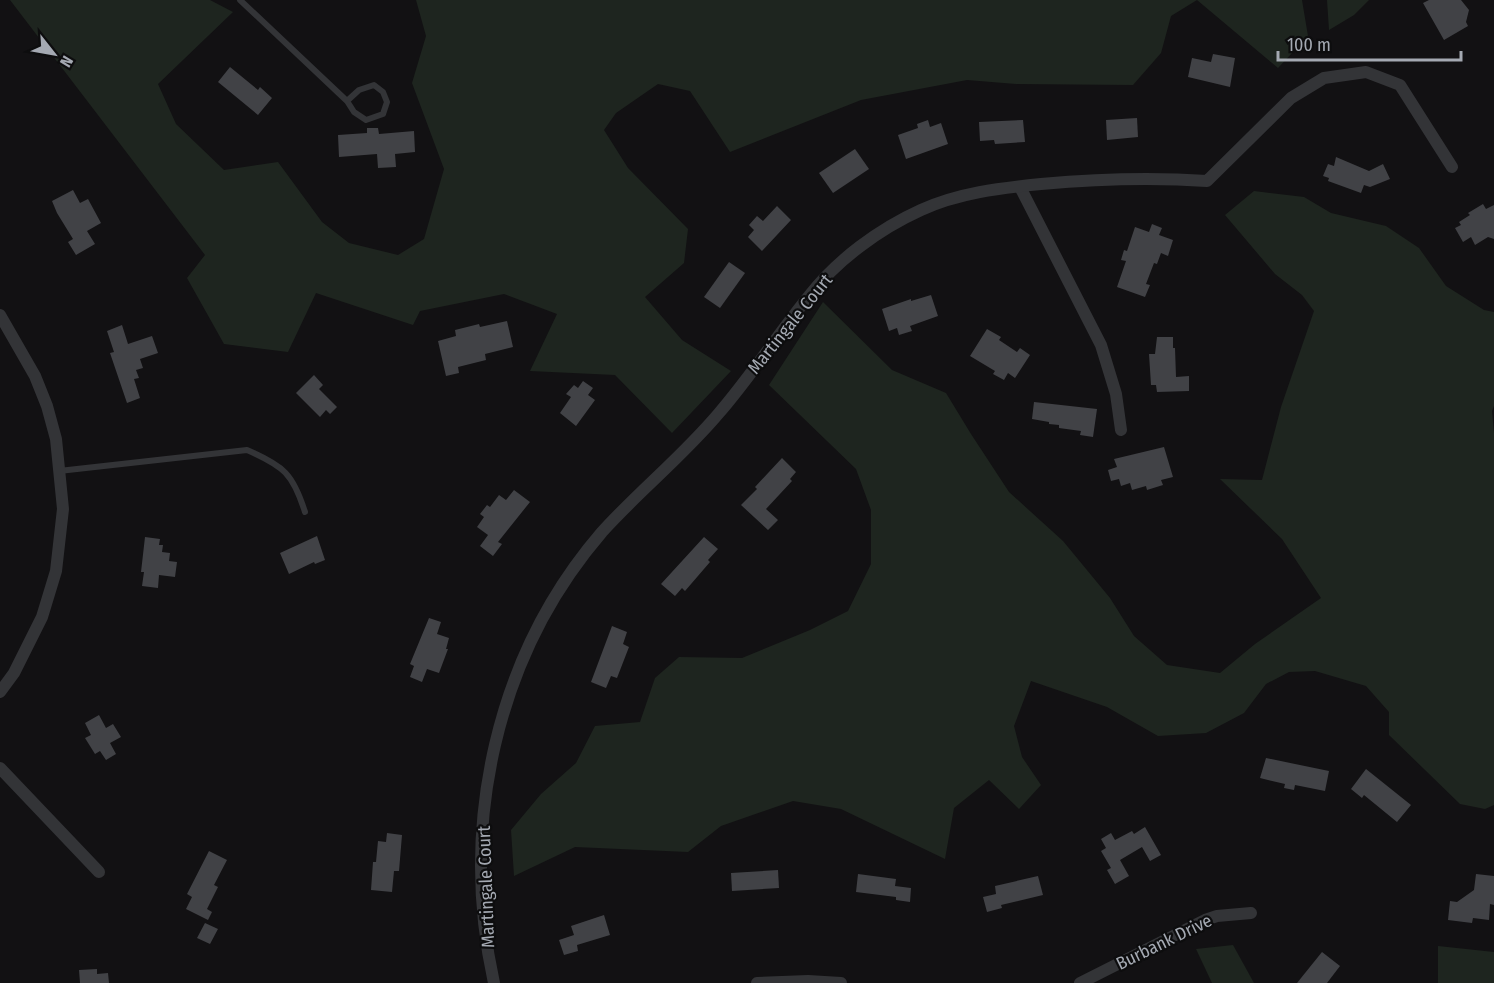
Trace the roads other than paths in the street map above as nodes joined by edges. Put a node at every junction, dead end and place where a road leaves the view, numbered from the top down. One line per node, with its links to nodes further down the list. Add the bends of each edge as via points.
1 (240, 0): 2 (lane)
2 (347, 101): 2 (lane, via 366,120 383,114 387,102 383,92 374,86 359,90)
3 (1452, 167): 4 (street, Martingale Court, via 1400,85 1366,72 1324,78 1291,98 1207,181 1093,179)
4 (1020, 186): 6 (street, via 1101,345 1116,394); 13 (street, Martingale Court, via 966,194 921,210 875,236 837,266 810,293 719,414 603,532 573,569 520,664 491,758 483,807 481,866 484,926)
5 (0, 315): 7 (street, via 35,376 47,406)
6 (1121, 430)
7 (59, 471): 8 (lane, via 247,450 287,472); 9 (street, via 63,509 56,571 42,617)
8 (305, 512)
9 (0, 692)
10 (0, 768): 11 (street)
11 (99, 872)
12 (1251, 913): 17 (street, Burbank Drive, via 1205,920)
13 (494, 983)
14 (757, 983): 15 (street)
15 (836, 983): 16 (street)
16 (841, 983)
17 (1080, 983)

